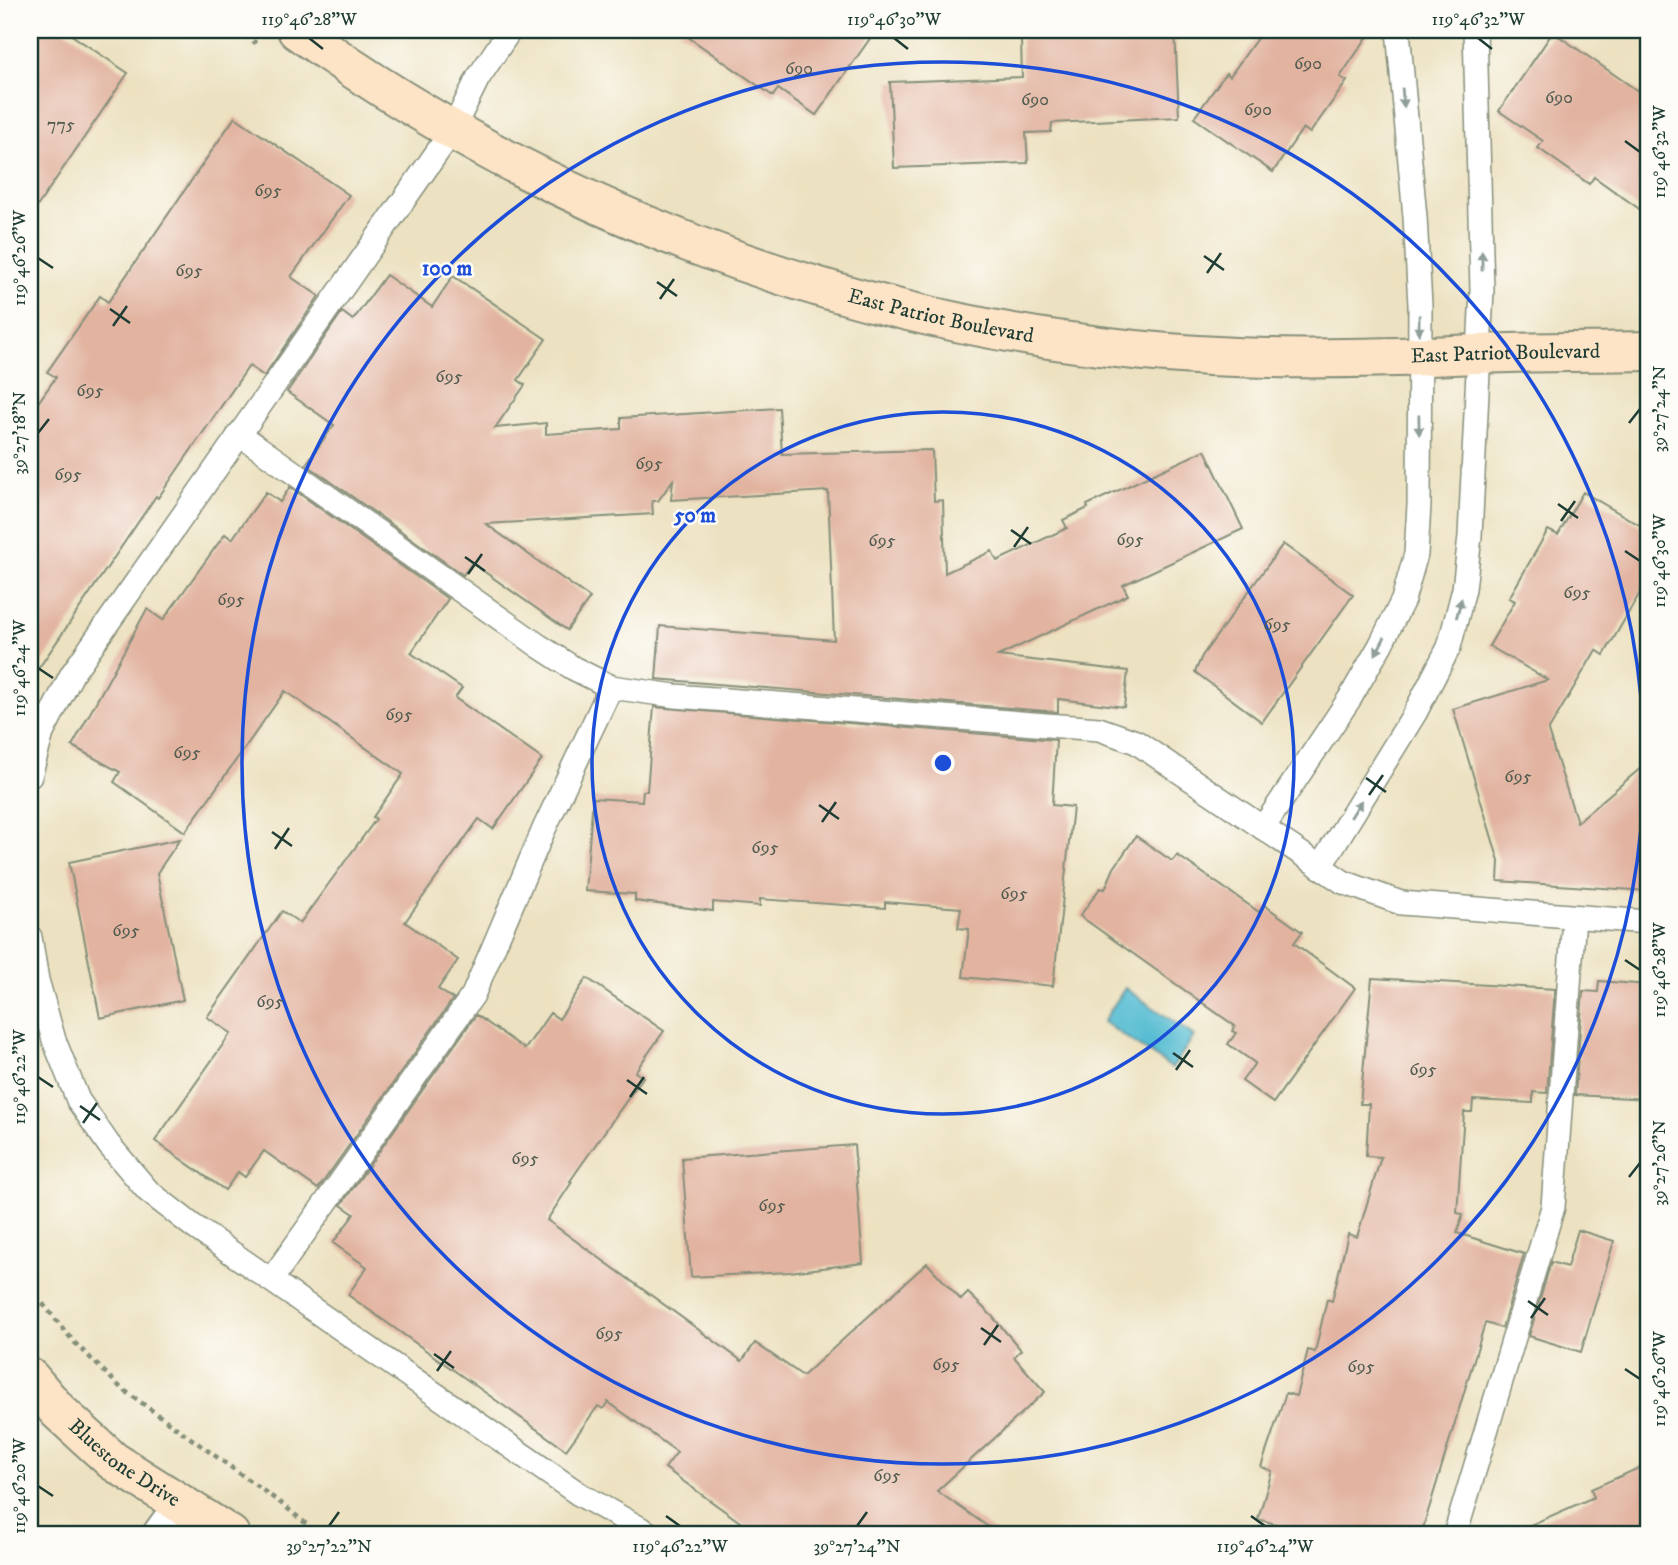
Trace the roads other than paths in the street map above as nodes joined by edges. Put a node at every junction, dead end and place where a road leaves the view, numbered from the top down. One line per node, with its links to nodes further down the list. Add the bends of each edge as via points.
1 (297, 30): 5 (street, East Patriot Boulevard)
2 (510, 30): 5 (lane, via 478,78)
3 (1398, 30): 8 (lane, one-way to 8, via 1415,218)
4 (1475, 30): 7 (lane, one-way to 4, via 1482,290)
5 (452, 131): 8 (street, East Patriot Boulevard, via 584,199 718,255 851,297 995,330 1135,350 1276,358); 9 (lane)
6 (1648, 351): 7 (street, East Patriot Boulevard)
7 (1479, 354): 8 (street, East Patriot Boulevard); 13 (lane, one-way to 7, via 1409,724 1449,647 1464,589 1470,536)
8 (1418, 357): 12 (lane, one-way to 12, via 1419,517 1416,554 1403,600 1350,698)
9 (239, 434): 10 (lane, via 539,646); 11 (lane, via 72,674 43,733)
10 (611, 687): 12 (lane, via 1099,730 1136,741); 17 (lane, via 473,995)
11 (30, 776)
12 (1263, 828): 13 (lane)
13 (1320, 867): 14 (lane, via 1343,882 1401,903)
14 (1574, 917): 15 (lane); 22 (lane, via 1553,1207)
15 (1648, 922)
16 (30, 937): 17 (lane, via 54,1040 78,1100 109,1145 148,1191)
17 (271, 1280): 21 (lane, via 579,1494)
18 (30, 1378): 19 (street, Bluestone Drive, via 58,1411)
19 (172, 1520): 20 (street, Bluestone Drive)
20 (230, 1535)
21 (652, 1535)
22 (1455, 1535)

